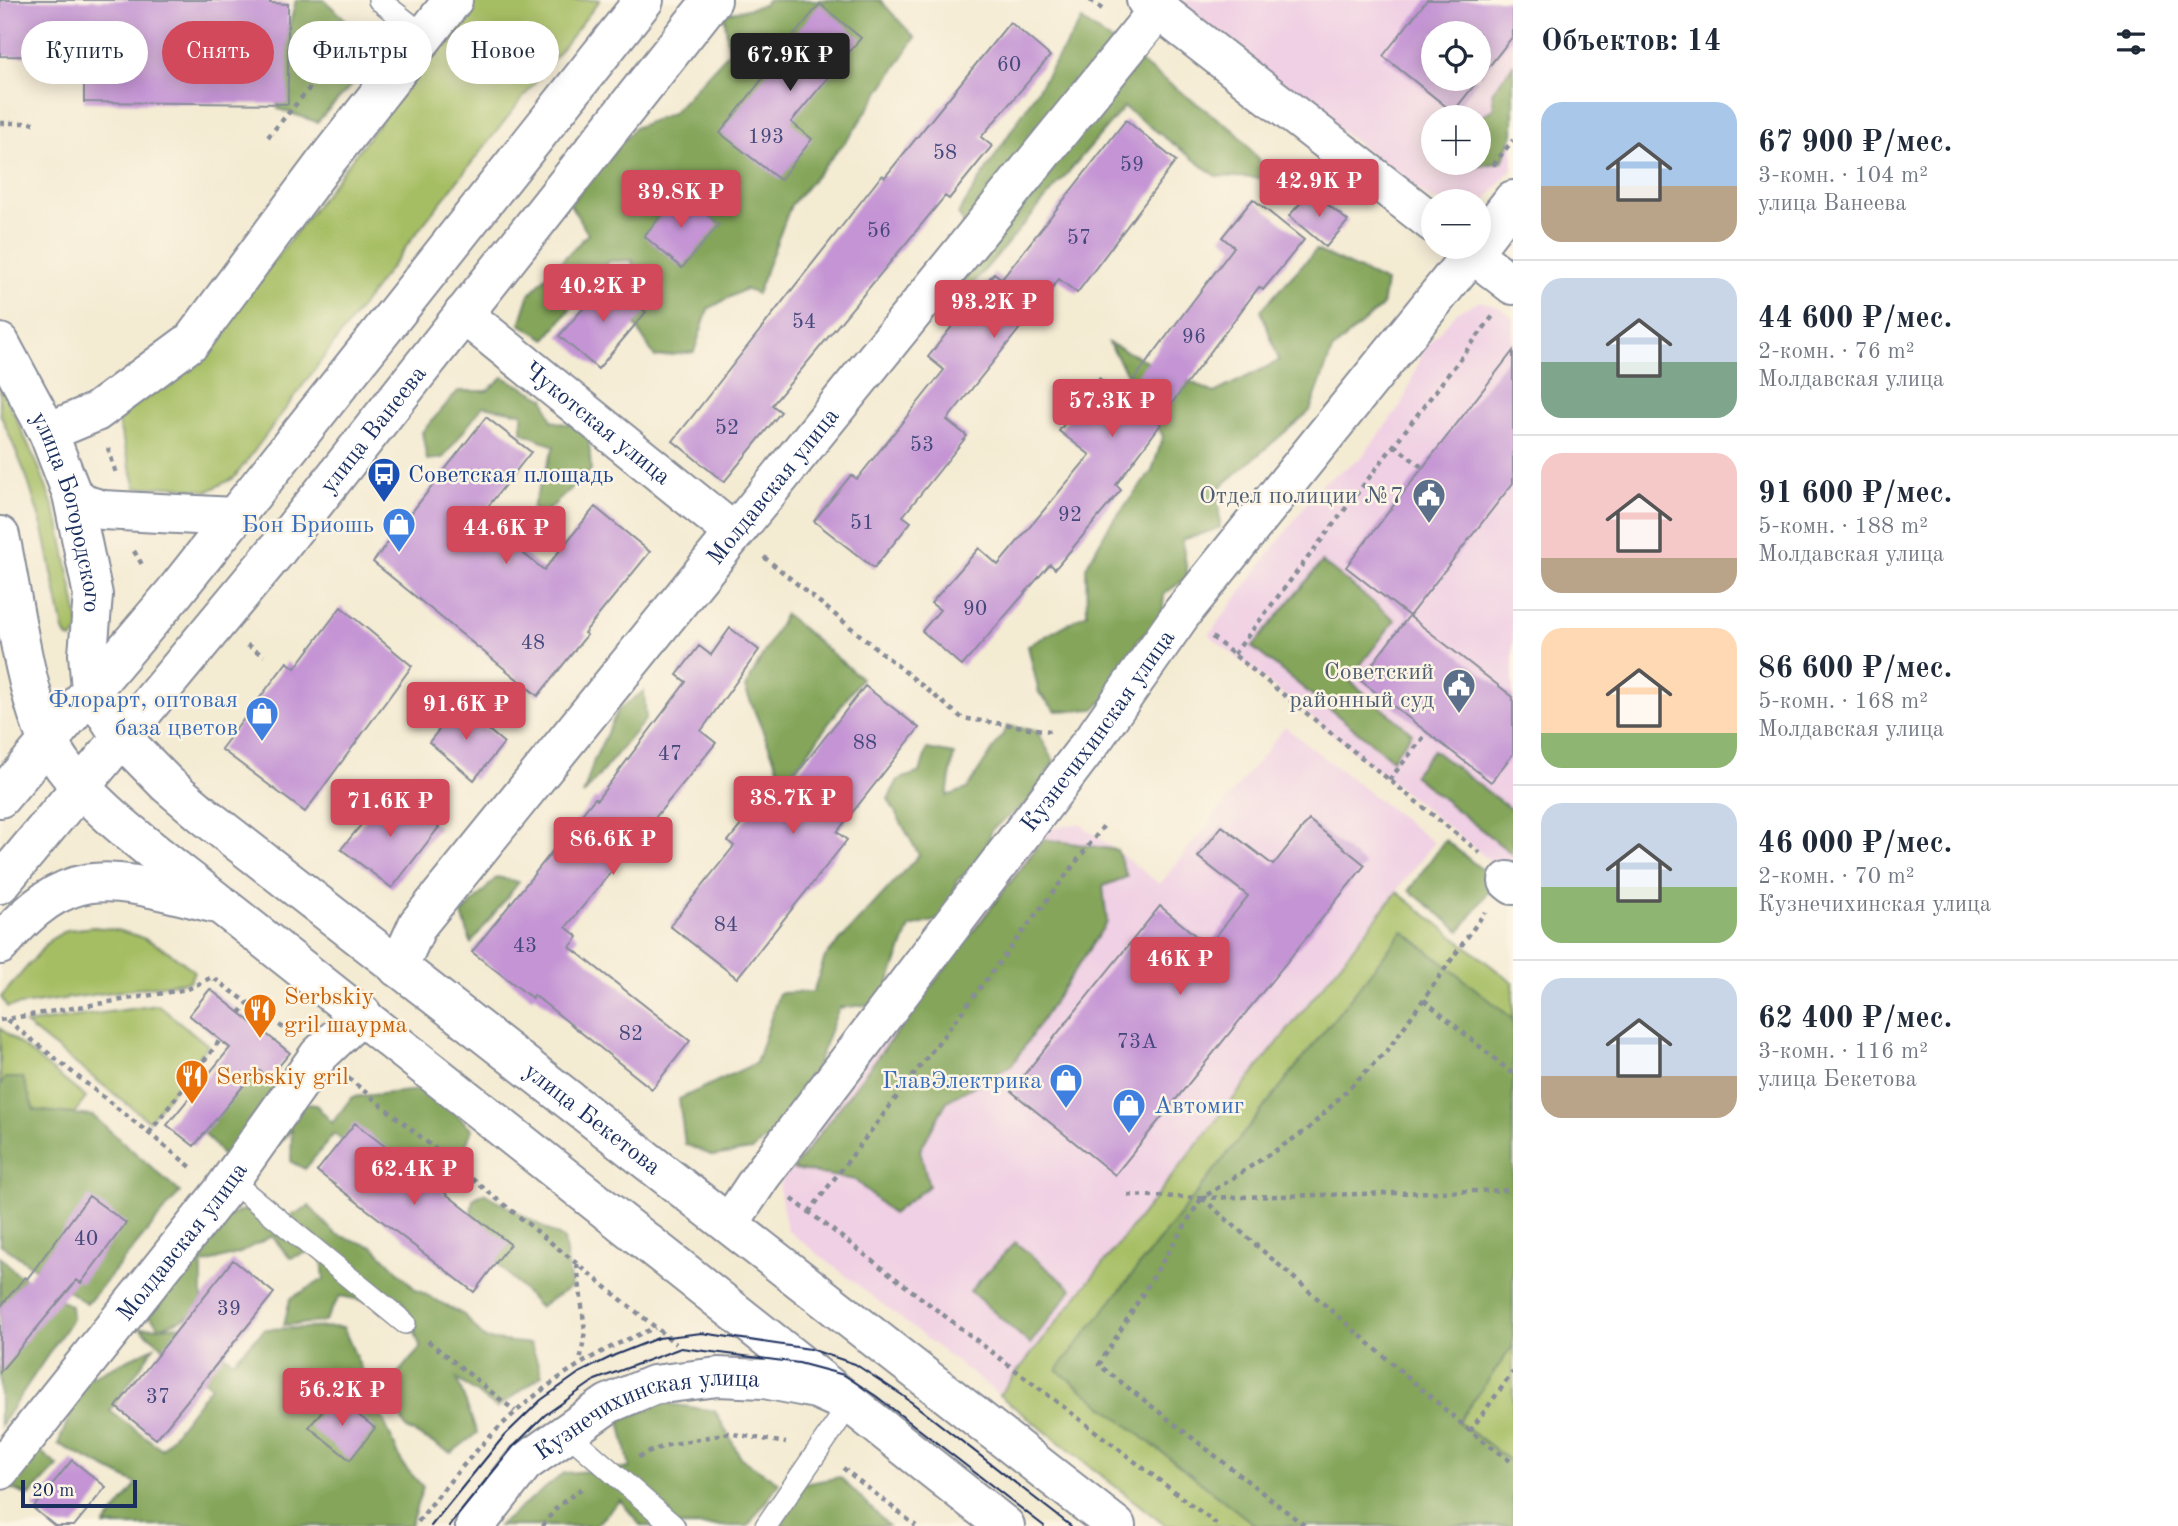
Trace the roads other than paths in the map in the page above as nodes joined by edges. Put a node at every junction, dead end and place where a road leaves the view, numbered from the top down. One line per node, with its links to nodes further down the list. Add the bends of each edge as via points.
1 (453, 0): 7 (street)
2 (644, 0): 19 (street)
3 (712, 0): 15 (street, улица Ванеева)
4 (380, 1): 6 (lane)
5 (1152, 5): 10 (street); 20 (street, Молдавская улица)
6 (406, 21)
7 (432, 27)
8 (387, 84): 17 (street, via 192,341 96,412)
9 (1513, 200): 11 (street, Кузнечихинская улица)
10 (1421, 214)
11 (1491, 226)
12 (1464, 259): 33 (street, Кузнечихинская улица, via 1182,613 1095,737)
13 (1480, 259): 14 (street)
14 (1504, 298)
15 (463, 314): 20 (street, Чукотская улица); 23 (street, улица Ванеева, via 278,549)
16 (0, 343): 17 (street, улица Богородского)
17 (48, 432): 18 (street, улица Богородского)
18 (72, 494): 19 (street, via 103,510); 22 (street, улица Богородского, via 93,595 88,654)
19 (234, 517): 22 (street)
20 (733, 532): 30 (street, Молдавская улица, via 418,923)
21 (1, 560): 24 (street)
22 (91, 690): 23 (street, улица Бекетова); 24 (street)
23 (121, 737): 25 (street, улица Ванеева); 30 (street, улица Бекетова, via 177,792)
24 (48, 740): 25 (street); 26 (street)
25 (79, 786): 27 (street, улица Ванеева); 28 (street)
26 (0, 798)
27 (0, 884)
28 (221, 905): 29 (street, via 122,882 83,883 59,890 39,903); 31 (street)
29 (0, 945)
30 (398, 968): 33 (street, улица Бекетова)
31 (362, 1014): 32 (street, Молдавская улица, via 319,1055); 35 (street)
32 (226, 1186): 34 (lane); 37 (street, Молдавская улица)
33 (729, 1224): 42 (street, улица Бекетова)
34 (405, 1322)
35 (850, 1404): 36 (street, Кузнечихинская улица, via 816,1389 718,1377 653,1385 608,1404); 40 (lane); 41 (street)
36 (566, 1432): 38 (street, Кузнечихинская улица, via 524,1463); 39 (lane)
37 (0, 1470)
38 (475, 1526)
39 (674, 1526)
40 (766, 1526)
41 (1005, 1526)
42 (1116, 1526)

